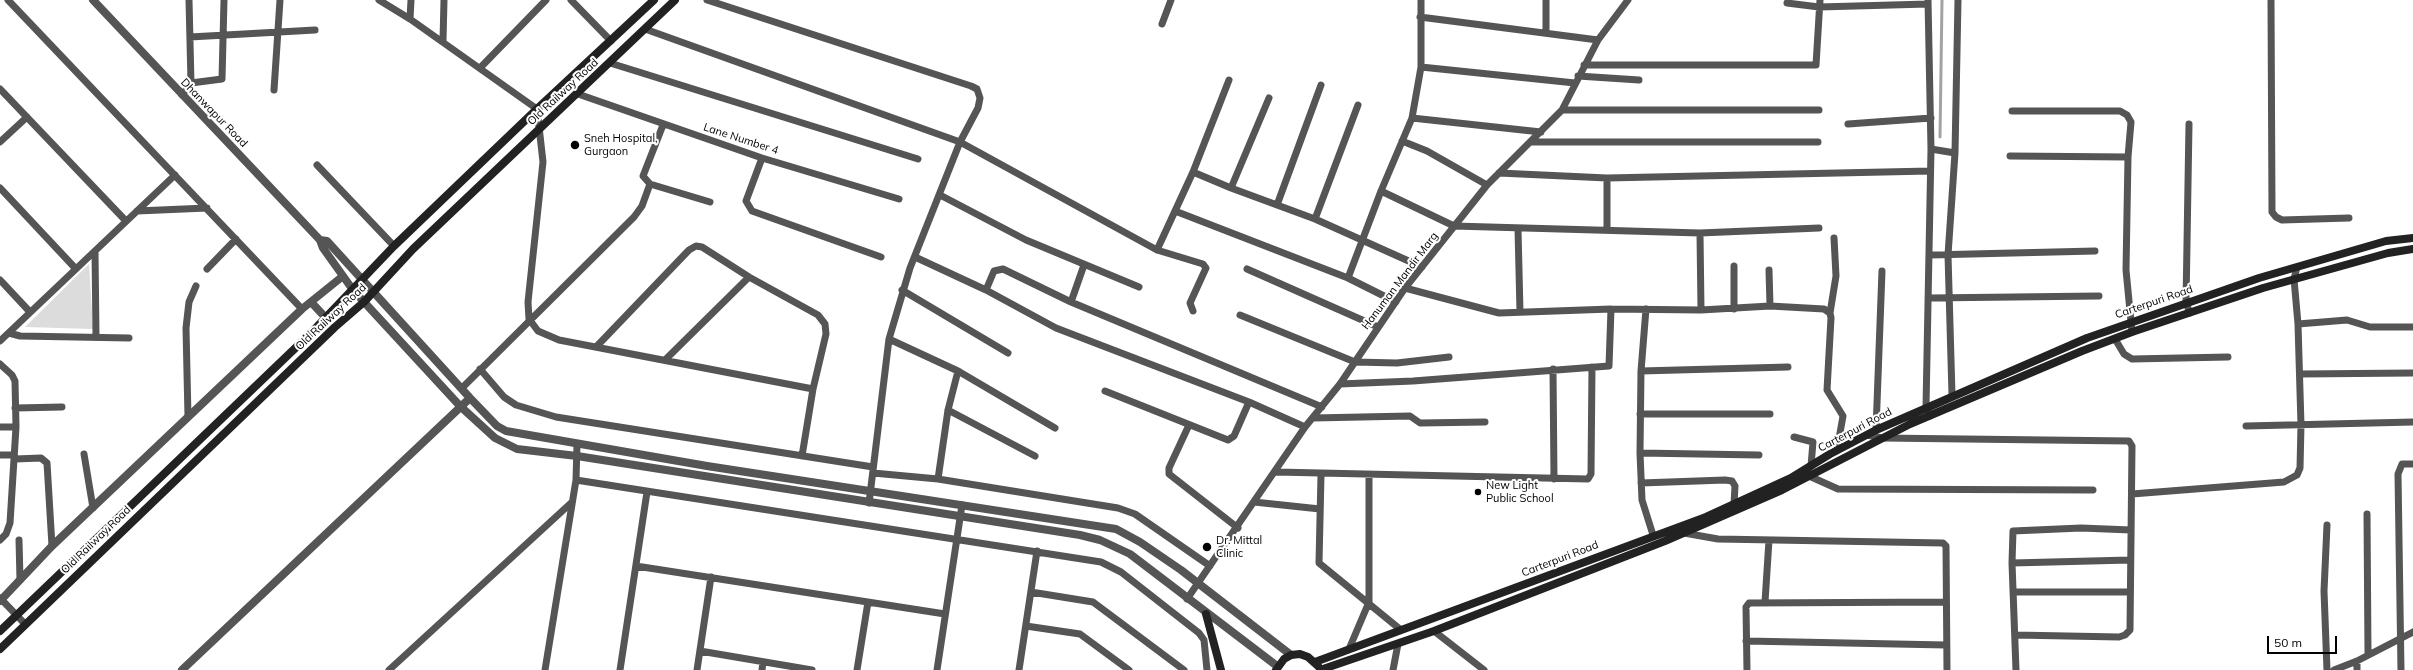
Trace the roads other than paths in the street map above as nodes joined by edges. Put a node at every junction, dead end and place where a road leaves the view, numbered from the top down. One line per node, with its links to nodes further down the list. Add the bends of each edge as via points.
1 (8, 0): 77 (street)
2 (93, 0): 47 (street, Dhanwapur Road)
3 (189, 0): 30 (street)
4 (224, 0): 31 (street)
5 (280, 0): 28 (street)
6 (379, 0): 24 (street)
7 (411, 0): 24 (street)
8 (444, 0): 33 (street)
9 (546, 0): 38 (street)
10 (571, 0): 34 (street)
11 (654, 0): 34 (main road, Old Railway Road)
12 (675, 0): 26 (main road, Old Railway Road)
13 (707, 0): 64 (street, via 977,89 980,98 978,108)
14 (1170, 0): 25 (street)
15 (1421, 0): 23 (street)
16 (1546, 0): 29 (street)
17 (1628, 0): 32 (street, Hanuman Mandir Marg)
18 (1958, 0): 68 (street)
19 (2271, 0): 91 (street, via 2272,212 2282,220)
20 (1787, 2): 22 (street)
21 (1928, 2): 22 (street); 56 (street)
22 (1820, 4): 36 (street, via 1816,65)
23 (1420, 17): 29 (street); 37 (street)
24 (410, 19): 33 (street)
25 (1162, 24)
26 (645, 29): 35 (main road, Old Railway Road); 64 (street)
27 (315, 30): 28 (street)
28 (278, 31): 31 (street); 45 (street)
29 (1546, 32): 32 (street)
30 (190, 37): 31 (street); 42 (street)
31 (224, 37): 42 (street, via 222,79)
32 (1598, 40): 36 (street, Hanuman Mandir Marg)
33 (443, 41): 38 (street)
34 (611, 41): 50 (main road, Old Railway Road)
35 (610, 63): 46 (main road, Old Railway Road); 72 (street)
36 (1584, 65): 40 (street, Hanuman Mandir Marg)
37 (1421, 67): 40 (street); 55 (street)
38 (480, 68): 50 (street)
39 (1228, 80): 75 (street)
40 (1576, 80): 41 (street); 51 (street, Hanuman Mandir Marg)
41 (1639, 80)
42 (191, 83): 47 (street)
43 (1321, 85): 87 (street)
44 (0, 89): 54 (street)
45 (274, 90)
46 (578, 94): 59 (street, Lane Number 4); 60 (main road, Old Railway Road)
47 (182, 95): 102 (street, Dhanwapur Road)
48 (1270, 98): 82 (street)
49 (1358, 105): 92 (street)
50 (537, 109): 60 (street); 104 (main road, Old Railway Road)
51 (1562, 110): 52 (street); 61 (street, Hanuman Mandir Marg)
52 (1819, 110)
53 (2012, 111): 70 (street, via 2120,111 2127,114 2131,122)
54 (27, 117): 63 (street); 93 (street)
55 (1412, 118): 61 (street); 62 (street)
56 (1931, 118): 57 (street); 67 (street)
57 (1848, 124)
58 (2189, 124): 142 (street)
59 (663, 125): 71 (street, Lane Number 4); 79 (street, via 643,176)
60 (540, 128): 134 (main road, Old Railway Road, via 413,249); 156 (street, via 543,162 528,302)
61 (1542, 132): 65 (street, Hanuman Mandir Marg)
62 (1402, 141): 80 (street, via 1427,151); 83 (street)
63 (0, 142)
64 (960, 142): 84 (street); 106 (street)
65 (1533, 142): 66 (street); 76 (street, Hanuman Mandir Marg)
66 (1818, 142)
67 (1931, 149): 68 (street); 74 (street)
68 (1955, 154): 110 (street)
69 (2010, 156): 70 (street)
70 (2128, 157): 157 (street, via 2126,253)
71 (762, 158): 85 (street, Lane Number 4); 111 (street, via 746,201 752,211)
72 (918, 159)
73 (317, 165): 104 (street)
74 (1930, 171): 78 (street); 109 (street)
75 (1193, 172): 82 (street); 90 (street)
76 (1499, 173): 78 (street); 80 (street, Hanuman Mandir Marg)
77 (175, 175): 88 (street); 89 (street)
78 (1607, 178): 97 (street)
79 (650, 184): 86 (street); 156 (street, via 644,201 634,217)
80 (1488, 185): 94 (street, Hanuman Mandir Marg)
81 (0, 188): 118 (street)
82 (1231, 188): 87 (street)
83 (1381, 191): 94 (street); 103 (street)
84 (940, 195): 112 (street); 113 (street, via 1026,240)
85 (899, 199)
86 (710, 202)
87 (1277, 206): 92 (street)
88 (207, 208): 89 (street); 101 (street)
89 (137, 211): 93 (street)
90 (1174, 211): 106 (street); 124 (street)
91 (2349, 218)
92 (1315, 219): 103 (street)
93 (126, 221): 107 (street)
94 (1454, 226): 96 (street); 115 (street, Hanuman Mandir Marg)
95 (1819, 228): 98 (street)
96 (1518, 229): 97 (street); 151 (street)
97 (1607, 230): 98 (street)
98 (1700, 233): 148 (street)
99 (1834, 238): 152 (street, via 1836,285)
100 (2413, 238): 116 (main road, Carterpuri Road, via 2386,241)
101 (236, 239): 117 (street); 144 (street)
102 (320, 240): 122 (street, Dhanwapur Road); 125 (street, Dhanwapur Road, via 327,241)
103 (1364, 240): 115 (street); 124 (street)
104 (394, 246): 125 (main road, Old Railway Road)
105 (2413, 249): 126 (main road, Carterpuri Road, via 2388,253)
106 (1157, 250): 149 (street, via 1206,267 1190,303)
107 (95, 251): 118 (street); 163 (street)
108 (2094, 251): 110 (street)
109 (1930, 255): 110 (street); 136 (street)
110 (1948, 255): 137 (street)
111 (880, 257)
112 (915, 257): 132 (street); 133 (street)
113 (1084, 265): 129 (street); 140 (street)
114 (1734, 266): 147 (street)
115 (1422, 267): 130 (street, Hanuman Mandir Marg)
116 (2297, 267): 126 (street); 142 (main road, Carterpuri Road)
117 (206, 268)
118 (76, 269): 150 (street)
119 (1247, 269): 159 (street)
120 (1769, 270): 143 (street)
121 (1882, 271): 210 (street)
122 (343, 276): 131 (street, Dhanwapur Road); 138 (street)
123 (749, 277): 168 (street, via 702,247 696,246 688,250); 172 (street); 185 (street, via 818,315 825,324 826,334)
124 (1348, 278): 141 (street)
125 (362, 279): 131 (main road, Old Railway Road); 134 (street, Dhanwapur Road)
126 (2294, 279): 153 (main road, Carterpuri Road); 158 (street)
127 (0, 280): 150 (street)
128 (196, 286): 199 (street, via 189,302 186,328)
129 (1139, 287)
130 (1405, 288): 141 (street, Hanuman Mandir Marg); 151 (street, via 1499,313)
131 (353, 290): 139 (street, Dhanwapur Road); 155 (main road, Old Railway Road)
132 (902, 290): 165 (street); 169 (street)
133 (986, 290): 140 (street, via 994,271 1000,269); 189 (street, via 1056,328)
134 (374, 292): 139 (main road, Old Railway Road); 184 (street, Dhanwapur Road)
135 (2099, 296): 137 (street)
136 (1929, 298): 137 (street); 193 (street)
137 (1949, 299): 187 (street)
138 (310, 302): 144 (street); 155 (street)
139 (364, 302): 191 (street, Dhanwapur Road); 278 (main road, Old Railway Road, via 334,327)
140 (1071, 302): 192 (street)
141 (1396, 302): 159 (street, Hanuman Mandir Marg)
142 (2186, 303): 153 (street); 157 (main road, Carterpuri Road)
143 (1770, 306): 147 (street); 152 (street, via 1817,307)
144 (302, 309): 199 (street)
145 (1611, 309): 146 (street); 151 (street); 176 (street, via 1609,366)
146 (1646, 309): 148 (street); 180 (street)
147 (1734, 309): 148 (street)
148 (1701, 310)
149 (1193, 311)
150 (30, 312): 162 (street)
151 (1520, 312)
152 (1830, 313): 215 (street, via 1826,383 1830,397 1843,416)
153 (2190, 313): 161 (main road, Carterpuri Road)
154 (1240, 315): 173 (street)
155 (325, 318): 275 (main road, Old Railway Road)
156 (529, 319): 168 (street, via 538,331 549,337); 177 (street)
157 (2131, 323): 161 (street); 187 (main road, Carterpuri Road, via 2087,338)
158 (2298, 324): 160 (street, via 2348,320 2370,327); 182 (street)
159 (1378, 327): 173 (street, Hanuman Mandir Marg)
160 (2413, 327)
161 (2132, 332): 166 (main road, Carterpuri Road)
162 (9, 333): 163 (street, via 20,336); 167 (street)
163 (96, 336): 164 (street)
164 (129, 338)
165 (889, 338): 179 (street); 226 (street)
166 (2115, 339): 171 (street, via 2124,354 2132,359); 198 (main road, Carterpuri Road)
167 (0, 341)
168 (597, 346): 172 (street)
169 (1008, 353)
170 (1449, 357): 173 (street, via 1397,363)
171 (2228, 357)
172 (666, 359): 185 (street)
173 (1355, 362): 183 (street, Hanuman Mandir Marg)
174 (0, 364): 194 (street, via 15,381)
175 (1788, 367): 180 (street)
176 (1592, 368): 178 (street); 232 (street, via 1591,474 1588,479 1582,480)
177 (480, 369): 184 (street); 221 (street, via 504,397 526,410)
178 (1553, 369): 183 (street, via 1413,381); 232 (street)
179 (958, 371): 195 (street); 209 (street)
180 (1641, 371): 196 (street)
181 (2413, 373): 182 (street)
182 (2300, 374): 204 (street)
183 (1340, 384): 192 (street, Hanuman Mandir Marg)
184 (462, 388): 188 (street, Dhanwapur Road)
185 (813, 389): 221 (street)
186 (1105, 391): 203 (street)
187 (1952, 395): 193 (main road, Carterpuri Road)
188 (470, 398): 191 (street); 214 (street, Dhanwapur Road, via 497,426 506,431)
189 (1249, 402): 203 (street, via 1231,439); 208 (street)
190 (62, 406): 194 (street)
191 (460, 406): 220 (street, Dhanwapur Road, via 495,438 517,449); 298 (street)
192 (1322, 407): 200 (street, Hanuman Mandir Marg)
193 (1926, 407): 198 (street); 210 (main road, Carterpuri Road)
194 (16, 408): 207 (street)
195 (948, 410): 222 (street); 231 (street)
196 (1640, 414): 197 (street); 216 (street)
197 (1770, 414)
198 (1930, 416): 213 (main road, Carterpuri Road)
199 (188, 417): 244 (street)
200 (1313, 418): 201 (street, via 1410,416 1420,422); 208 (street, Hanuman Mandir Marg)
201 (1485, 422)
202 (2413, 422): 204 (street)
203 (1189, 425): 249 (street, via 1169,468 1169,474)
204 (2301, 425): 206 (street); 238 (street, via 2300,468 2291,480)
205 (0, 426): 207 (street)
206 (2246, 426)
207 (16, 427): 223 (street)
208 (1305, 427): 227 (street, Hanuman Mandir Marg)
209 (1055, 428)
210 (1876, 430): 211 (main road, Carterpuri Road)
211 (1867, 435): 213 (street); 215 (main road, Carterpuri Road)
212 (1794, 437): 225 (street, via 1813,442)
213 (1882, 438): 230 (main road, Carterpuri Road); 238 (street, via 2126,440 2132,446)
214 (576, 445): 220 (street); 236 (street, Dhanwapur Road)
215 (1837, 450): 225 (main road, Carterpuri Road)
216 (1640, 453): 219 (street); 234 (street)
217 (0, 454): 223 (street)
218 (84, 454): 244 (street)
219 (1759, 455)
220 (577, 456): 233 (street); 241 (street, Dhanwapur Road)
221 (802, 456): 226 (street)
222 (1035, 456)
223 (14, 457): 254 (street, via 10,523 6,534); 257 (street, via 41,458 47,463)
224 (2413, 464): 285 (street, via 2402,464 2398,474)
225 (1811, 466): 242 (main road, Carterpuri Road)
226 (873, 470): 231 (street); 236 (street)
227 (1276, 472): 228 (street); 239 (street, Hanuman Mandir Marg)
228 (1321, 475): 229 (street); 245 (street)
229 (1369, 475): 232 (street); 272 (street)
230 (1808, 476): 235 (street, via 1838,489); 251 (main road, Carterpuri Road)
231 (938, 479): 262 (street, via 1127,511)
232 (1554, 479)
233 (576, 480): 237 (street); 240 (street)
234 (1641, 483): 242 (street, via 1732,481 1735,486); 252 (street, via 1642,500)
235 (2093, 490)
236 (870, 491): 241 (street); 243 (street, Dhanwapur Road)
237 (647, 492): 253 (street); 261 (street)
238 (2132, 494): 250 (street)
239 (1254, 502): 245 (street); 249 (street, Hanuman Mandir Marg)
240 (571, 503): 299 (street); 300 (street)
241 (869, 503): 247 (street, Dhanwapur Road)
242 (1734, 504): 252 (main road, Carterpuri Road, via 1706,517)
243 (962, 505): 247 (street); 265 (street, Dhanwapur Road, via 1116,529 1140,542)
244 (93, 508): 257 (street)
245 (1320, 509): 272 (street, via 1319,563)
246 (2367, 514): 293 (street)
247 (961, 517): 253 (street); 269 (street, Dhanwapur Road, via 1100,540 1130,554)
248 (2327, 525): 317 (street, via 2324,591)
249 (1238, 528): 262 (street, Hanuman Mandir Marg)
250 (2131, 530): 259 (street); 260 (street, via 2016,530 2012,534)
251 (1684, 533): 256 (street, via 1718,539); 282 (main road, Carterpuri Road)
252 (1652, 535): 280 (main road, Carterpuri Road, via 1567,570)
253 (957, 539): 258 (street); 276 (street)
254 (0, 540)
255 (19, 540): 264 (street)
256 (1769, 540): 273 (street); 274 (street, via 1943,543 1946,546)
257 (52, 546): 264 (street)
258 (1037, 551): 266 (street); 310 (street, via 1101,562 1121,572 1199,633 1204,640)
259 (2130, 560): 260 (street); 268 (street)
260 (2012, 563): 267 (street)
261 (636, 566): 263 (street); 301 (street)
262 (1210, 566): 265 (street, Hanuman Mandir Marg)
263 (711, 577): 271 (street); 291 (street)
264 (20, 580): 270 (street)
265 (1198, 583): 269 (street, Hanuman Mandir Marg); 292 (street, Dhanwapur Road)
266 (1031, 592): 279 (street); 309 (street, via 1093,602)
267 (2013, 592): 268 (street); 284 (street)
268 (2130, 592): 284 (street, via 2131,625 2125,635)
269 (1187, 599): 277 (street, Dhanwapur Road)
270 (1, 600): 275 (street)
271 (868, 602): 276 (street); 305 (street)
272 (1369, 602): 280 (street); 290 (street)
273 (1765, 602): 274 (street); 286 (street, via 1749,603 1746,607)
274 (1945, 602): 288 (street)
275 (17, 614): 278 (street); 281 (main road, Old Railway Road)
276 (946, 614): 306 (street)
277 (1206, 614): 296 (street, Dhanwapur Road); 311 (main road)
278 (25, 624): 289 (main road, Old Railway Road)
279 (1026, 626): 307 (street); 308 (street, via 1080,634)
280 (1401, 630): 290 (main road, Carterpuri Road)
281 (0, 631)
282 (1434, 632): 287 (main road, Carterpuri Road); 313 (street)
283 (2413, 632): 285 (street)
284 (2015, 635): 316 (street)
285 (2400, 637): 293 (street); 320 (street)
286 (1746, 642): 288 (street); 314 (street)
287 (1398, 644): 297 (main road, Carterpuri Road); 312 (street)
288 (1946, 645): 315 (street)
289 (0, 649)
290 (1349, 649): 297 (main road, Carterpuri Road)
291 (700, 651): 295 (street); 302 (street)
292 (1291, 655): 296 (main road); 297 (main road, via 1300,654 1308,657)
293 (2368, 655): 294 (street)
294 (2357, 661): 318 (street); 319 (street)
295 (763, 662): 303 (street); 304 (street)
296 (1277, 668)
297 (1318, 668)
298 (182, 670)
299 (389, 670)
300 (545, 670)
301 (620, 670)
302 (697, 670)
303 (762, 670)
304 (812, 670)
305 (857, 670)
306 (937, 670)
307 (1019, 670)
308 (1128, 670)
309 (1184, 670)
310 (1207, 670)
311 (1221, 670)
312 (1392, 670)
313 (1484, 670)
314 (1747, 670)
315 (1947, 670)
316 (2016, 670)
317 (2327, 670)
318 (2334, 670)
319 (2357, 670)
320 (2401, 670)

